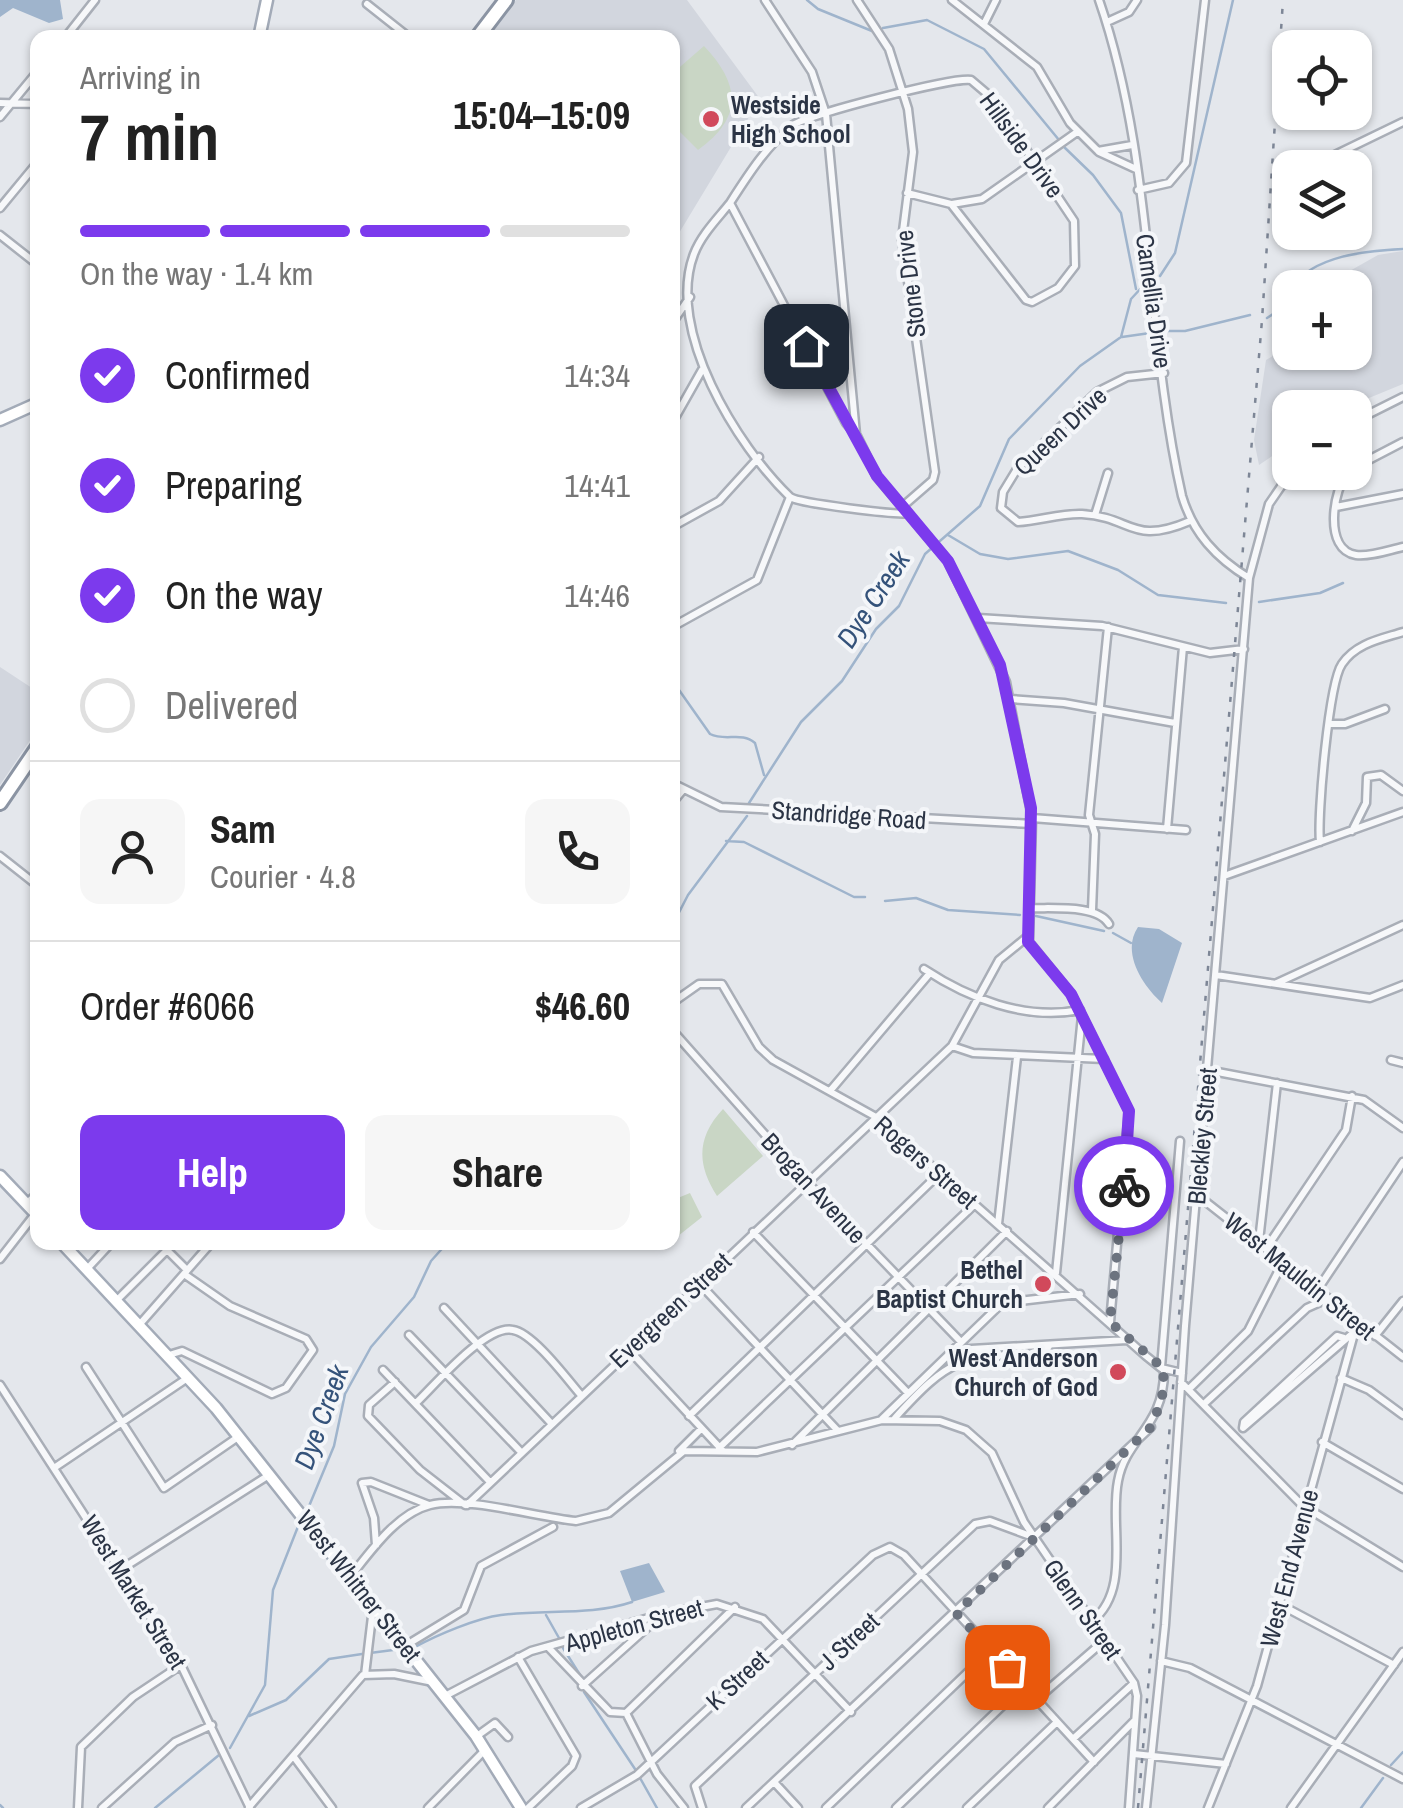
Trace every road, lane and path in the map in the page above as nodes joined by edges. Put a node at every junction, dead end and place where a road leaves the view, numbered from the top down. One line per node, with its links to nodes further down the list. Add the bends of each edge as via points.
1 (95, 0): 14 (street)
2 (268, 0): 15 (main road)
3 (506, 0): 17 (highway)
4 (765, 0): 23 (street, via 812,72)
5 (856, 0): 19 (street, Stone Drive, via 889,50)
6 (952, 0): 13 (street)
7 (996, 0): 13 (street)
8 (1099, 0): 12 (street, Camellia Drive)
9 (1137, 0): 12 (street)
10 (1205, 0): 33 (street, via 1186,163 1169,182)
11 (367, 4): 16 (street)
12 (1106, 22): 27 (street, Camellia Drive)
13 (984, 24): 26 (street, via 1037,67)
14 (71, 30)
15 (261, 30)
16 (400, 30)
17 (483, 30)
18 (30, 81): 21 (street)
19 (903, 92): 23 (street, Hillside Drive); 30 (street, Hillside Drive, via 940,80 970,80 991,96); 34 (street, Stone Drive, via 913,152)
20 (0, 103): 21 (street)
21 (11, 104): 22 (street); 24 (street)
22 (30, 104)
23 (826, 114): 35 (street, Hillside Drive, via 790,128); 49 (street)
24 (0, 117)
25 (1403, 122): 28 (street)
26 (1077, 132): 29 (street); 30 (street)
27 (1132, 145): 29 (street); 31 (street, Camellia Drive)
28 (1345, 150)
29 (1098, 151): 31 (street)
30 (1035, 162): 36 (street, via 982,199); 36 (street, Hillside Drive, via 1074,221 1076,266 1058,288 1032,302)
31 (1136, 169): 33 (street, Camellia Drive)
32 (30, 172): 37 (street)
33 (1138, 190): 43 (street, Camellia Drive)
34 (907, 193): 36 (street); 59 (street, Stone Drive, via 902,239 935,472)
35 (730, 203): 40 (street, Hillside Drive, via 695,251); 49 (street)
36 (951, 204)
37 (0, 208)
38 (0, 235): 39 (street)
39 (30, 259)
40 (691, 296): 41 (street); 42 (street, Hillside Drive, via 690,333)
41 (680, 312)
42 (702, 370): 46 (street); 51 (street, Hillside Drive)
43 (1164, 373): 60 (street, Queen Drive, via 1127,377 1097,392 1017,468 1002,492 1001,508 1018,522); 61 (street, Camellia Drive, via 1177,477)
44 (1403, 396): 47 (street)
45 (30, 407): 48 (main road)
46 (680, 409)
47 (1372, 412)
48 (0, 420)
49 (856, 434): 59 (street, via 877,476)
50 (1403, 442): 52 (street)
51 (759, 457): 57 (street, Hillside Drive); 62 (street, via 718,502)
52 (1372, 458)
53 (1108, 473): 60 (street)
54 (1279, 490): 64 (street, Bleckley Street)
55 (1338, 490): 58 (street)
56 (1403, 494): 58 (street)
57 (790, 497): 59 (street, via 896,517); 66 (street, via 757,580)
58 (1336, 508): 63 (street, via 1335,527 1350,553)
59 (905, 510): 65 (street, via 941,550)
60 (1094, 515): 61 (street, Queen Drive, via 1140,533)
61 (1190, 521): 64 (street, Camellia Drive, via 1221,558)
62 (680, 522)
63 (1403, 547)
64 (1249, 578): 70 (street, Bleckley Street)
65 (978, 618): 67 (street); 71 (street)
66 (680, 623)
67 (1108, 627): 69 (street); 72 (street)
68 (1403, 632): 75 (street, via 1358,648 1339,667)
69 (1183, 647): 70 (street, via 1210,653); 74 (street)
70 (1244, 649): 89 (street, Bleckley Street)
71 (1010, 699): 72 (street); 82 (street)
72 (1099, 708): 74 (street); 83 (street)
73 (1385, 709): 75 (street)
74 (1176, 723): 84 (street)
75 (1329, 724): 87 (street)
76 (30, 759): 80 (highway)
77 (682, 791): 79 (street); 82 (street, Standridge Road, via 720,807)
78 (1403, 791): 86 (street, via 1380,775 1367,777 1366,803)
79 (680, 793)
80 (0, 803)
81 (1403, 812): 86 (street)
82 (1032, 821): 83 (street, Standridge Road); 91 (street)
83 (1090, 823): 84 (street, Standridge Road); 92 (street)
84 (1167, 829): 85 (street, Standridge Road)
85 (1186, 830)
86 (1351, 832): 87 (street)
87 (1320, 842): 89 (street)
88 (0, 856): 90 (street)
89 (1224, 876): 96 (street, Bleckley Street)
90 (30, 880)
91 (1029, 908): 92 (street); 95 (street)
92 (1092, 910): 93 (street)
93 (1110, 924)
94 (1403, 925): 97 (street)
95 (1028, 936): 100 (street, Evergreen Street, via 999,960); 101 (street)
96 (1216, 975): 97 (street); 109 (street, Bleckley Street)
97 (1276, 984): 98 (street, via 1370,998)
98 (1403, 985)
99 (680, 997): 111 (street, Rogers Street, via 699,984 722,984 760,1047 789,1072)
100 (978, 1001): 101 (street); 103 (street, Evergreen Street); 111 (street, via 927,971)
101 (1081, 1012): 105 (street); 107 (street)
102 (680, 1039): 119 (street, Brogan Avenue)
103 (952, 1046): 104 (street); 113 (street, Evergreen Street)
104 (1017, 1057): 107 (street); 126 (street)
105 (1104, 1060): 107 (street); 150 (street, via 1129,1111)
106 (1392, 1060): 108 (street)
107 (1076, 1061): 139 (street)
108 (1403, 1063)
109 (1208, 1070): 110 (street); 120 (street, Bleckley Street)
110 (1277, 1084): 112 (street); 129 (street)
111 (830, 1091): 113 (street, Rogers Street)
112 (1352, 1096): 114 (street); 131 (street, via 1346,1130)
113 (876, 1117): 117 (street, Rogers Street); 119 (street, Evergreen Street)
114 (1403, 1128)
115 (1180, 1141): 169 (street)
116 (1403, 1162): 142 (street)
117 (940, 1172): 123 (street, Rogers Street); 130 (street)
118 (0, 1176): 122 (main road)
119 (807, 1182): 128 (street, Evergreen Street); 130 (street, Brogan Avenue)
120 (1196, 1194): 129 (street, West Mauldin Street); 173 (street, Bleckley Street)
121 (30, 1200): 122 (street)
122 (26, 1204): 124 (main road)
123 (974, 1204): 126 (street, Rogers Street); 140 (street)
124 (30, 1208)
125 (30, 1222): 135 (street)
126 (998, 1224): 127 (street, Rogers Street)
127 (1007, 1231): 139 (street, Rogers Street); 149 (street)
128 (752, 1232): 141 (street, Evergreen Street); 144 (street)
129 (1259, 1240): 131 (street, West Mauldin Street)
130 (866, 1244): 140 (street, Brogan Avenue); 144 (street)
131 (1267, 1247): 136 (street, West Mauldin Street)
132 (69, 1250): 137 (main road, West Whitner Street)
133 (105, 1250): 137 (street)
134 (205, 1250): 138 (street)
135 (0, 1259)
136 (1284, 1260): 142 (street, West Mauldin Street); 178 (street, via 1248,1331)
137 (87, 1269): 146 (main road, West Whitner Street)
138 (186, 1272): 146 (street, via 167,1250); 152 (street); 165 (street, via 230,1306 306,1340 313,1350 286,1388 272,1394 182,1351)
139 (1056, 1272): 143 (street, Rogers Street)
140 (897, 1277): 149 (street, Brogan Avenue); 153 (street)
141 (698, 1283): 162 (street); 163 (street, Evergreen Street)
142 (1318, 1289): 145 (street, West Mauldin Street)
143 (1080, 1294): 150 (street, Rogers Street); 159 (street, via 1008,1300)
144 (812, 1295): 153 (street); 162 (street)
145 (1327, 1298): 151 (street, West Mauldin Street); 182 (street, via 1307,1308)
146 (117, 1300): 152 (main road, West Whitner Street)
147 (1403, 1301): 156 (street)
148 (444, 1308): 160 (street)
149 (928, 1308): 159 (street, Brogan Avenue); 167 (street)
150 (1110, 1322): 158 (street, Rogers Street)
151 (1357, 1323): 154 (street, West End Avenue); 156 (street, West Mauldin Street)
152 (140, 1324): 165 (main road, West Whitner Street)
153 (844, 1328): 167 (street); 175 (street)
154 (1354, 1332): 157 (street); 174 (street, West End Avenue)
155 (409, 1335): 171 (street)
156 (1374, 1336): 166 (street, West Mauldin Street)
157 (1344, 1338): 157 (street, via 1337,1336 1243,1428 1248,1428)
158 (1128, 1340): 161 (street); 169 (street, Rogers Street)
159 (961, 1342): 164 (street)
160 (478, 1344): 171 (street); 180 (street, via 505,1330 523,1334); 189 (street)
161 (1050, 1345): 164 (street); 187 (street, via 1044,1353 962,1360)
162 (759, 1348): 175 (street); 185 (street)
163 (628, 1349): 180 (street, Evergreen Street); 185 (street)
164 (954, 1350): 179 (street)
165 (169, 1355): 172 (main road, West Whitner Street)
166 (1403, 1357)
167 (876, 1360): 179 (street); 183 (street)
168 (86, 1367): 188 (street)
169 (1162, 1369): 173 (street, Rogers Street); 190 (street, via 1162,1399)
170 (383, 1370): 176 (street)
171 (446, 1374): 181 (street); 197 (street)
172 (190, 1376): 188 (street); 193 (main road, West Whitner Street)
173 (1181, 1377): 178 (street); 226 (street, Bleckley Street)
174 (1341, 1378): 184 (street); 194 (street, West End Avenue)
175 (790, 1380): 183 (street); 196 (street)
176 (394, 1382): 181 (street); 204 (street, via 369,1405 368,1416)
177 (0, 1386): 199 (street, West Market Street)
178 (1189, 1389): 182 (street)
179 (908, 1393): 186 (street)
180 (580, 1394): 189 (street, Evergreen Street)
181 (416, 1403): 201 (street)
182 (1204, 1404): 205 (street)
183 (821, 1412): 192 (street); 195 (street)
184 (1403, 1415)
185 (689, 1416): 191 (street)
186 (882, 1420): 187 (street, Glenn Street); 192 (street, Glenn Street)
187 (894, 1420): 207 (street, Glenn Street, via 940,1420 976,1436 992,1453)
188 (122, 1422): 193 (street, via 166,1488); 199 (street)
189 (550, 1422): 197 (street, Evergreen Street)
190 (1151, 1427): 207 (street); 218 (street, via 1121,1466 1111,1598)
191 (701, 1429): 196 (street); 198 (street)
192 (838, 1432): 195 (street, Glenn Street)
193 (239, 1436): 200 (main road, West Whitner Street)
194 (1322, 1442): 202 (street); 205 (street, West End Avenue)
195 (792, 1445): 196 (street, Glenn Street)
196 (722, 1449): 198 (street, Glenn Street)
197 (520, 1451): 201 (street, Evergreen Street)
198 (675, 1456): 204 (street, via 595,1518 562,1520)
199 (54, 1468): 210 (street, West Market Street)
200 (270, 1474): 210 (street); 212 (main road, West Whitner Street)
201 (488, 1481): 204 (street, Evergreen Street)
202 (1403, 1489)
203 (429, 1505): 204 (street); 208 (street); 208 (street, via 362,1483)
204 (466, 1506)
205 (1304, 1507): 209 (street); 213 (street, West End Avenue)
206 (552, 1527): 221 (street, via 481,1566 464,1610)
207 (1034, 1537): 211 (street, J Street, via 983,1520); 216 (street); 218 (street, Glenn Street)
208 (376, 1546): 212 (street)
209 (1403, 1567)
210 (120, 1570): 227 (street, West Market Street)
211 (920, 1574): 216 (street); 219 (street, K Street, via 890,1547); 229 (street, J Street)
212 (350, 1577): 214 (main road, West Whitner Street)
213 (1279, 1604): 228 (street); 237 (street, West End Avenue)
214 (373, 1606): 221 (main road, West Whitner Street); 230 (street)
215 (735, 1606): 217 (street, Appleton Street); 219 (street, Appleton Street, via 763,1619); 239 (street)
216 (956, 1613): 223 (street); 238 (street)
217 (663, 1614): 222 (street, Appleton Street); 234 (street)
218 (1092, 1622): 220 (street, Glenn Street)
219 (782, 1639): 229 (street, Appleton Street); 251 (street, K Street)
220 (1104, 1640): 232 (street, Glenn Street); 236 (street)
221 (405, 1646): 231 (main road, West Whitner Street)
222 (549, 1648): 225 (street, Appleton Street); 234 (street)
223 (991, 1650): 233 (street); 268 (street)
224 (1403, 1652): 228 (street)
225 (518, 1656): 235 (street, Appleton Street); 262 (street, via 576,1756)
226 (1161, 1661): 237 (street); 249 (street, Bleckley Street)
227 (181, 1665): 242 (street, West Market Street); 258 (street, via 133,1697 81,1747)
228 (1394, 1665): 246 (street)
229 (815, 1674): 238 (street, Appleton Street); 265 (street, J Street, via 695,1786)
230 (365, 1675): 231 (street); 250 (street)
231 (434, 1682): 235 (main road, West Whitner Street)
232 (1134, 1683): 240 (street, Glenn Street); 245 (street)
233 (1024, 1685): 236 (street); 269 (street)
234 (582, 1686): 239 (street, via 610,1712)
235 (445, 1696): 243 (main road, West Whitner Street)
236 (1037, 1699): 241 (street)
237 (1252, 1700): 246 (street); 253 (street, West End Avenue)
238 (852, 1712): 255 (street)
239 (626, 1713): 251 (street)
240 (1136, 1720): 248 (street, Glenn Street); 252 (street)
241 (1057, 1722): 245 (street); 270 (street)
242 (212, 1725): 257 (street, West Market Street); 259 (street, via 175,1742)
243 (476, 1736): 244 (street, via 496,1723); 247 (main road, West Whitner Street)
244 (508, 1737)
245 (1073, 1739): 252 (street)
246 (1338, 1744): 254 (street); 275 (street)
247 (486, 1750): 261 (street); 262 (main road, West Whitner Street)
248 (1134, 1754): 249 (street); 256 (street, Glenn Street)
249 (1151, 1755): 253 (street); 273 (street, Bleckley Street)
250 (293, 1756): 257 (street); 260 (street)
251 (650, 1760): 263 (street, K Street, via 638,1775); 264 (street)
252 (1094, 1762): 271 (street)
253 (1226, 1764): 274 (street, West End Avenue)
254 (1403, 1779)
255 (774, 1782): 266 (street); 267 (street)
256 (1130, 1804): 272 (street)
257 (250, 1807)
258 (78, 1808)
259 (102, 1808)
260 (332, 1808)
261 (428, 1808)
262 (524, 1808)
263 (581, 1808)
264 (684, 1808)
265 (702, 1808)
266 (746, 1808)
267 (798, 1808)
268 (826, 1808)
269 (896, 1808)
270 (967, 1808)
271 (1048, 1808)
272 (1120, 1808)
273 (1146, 1808)
274 (1208, 1808)
275 (1292, 1808)

